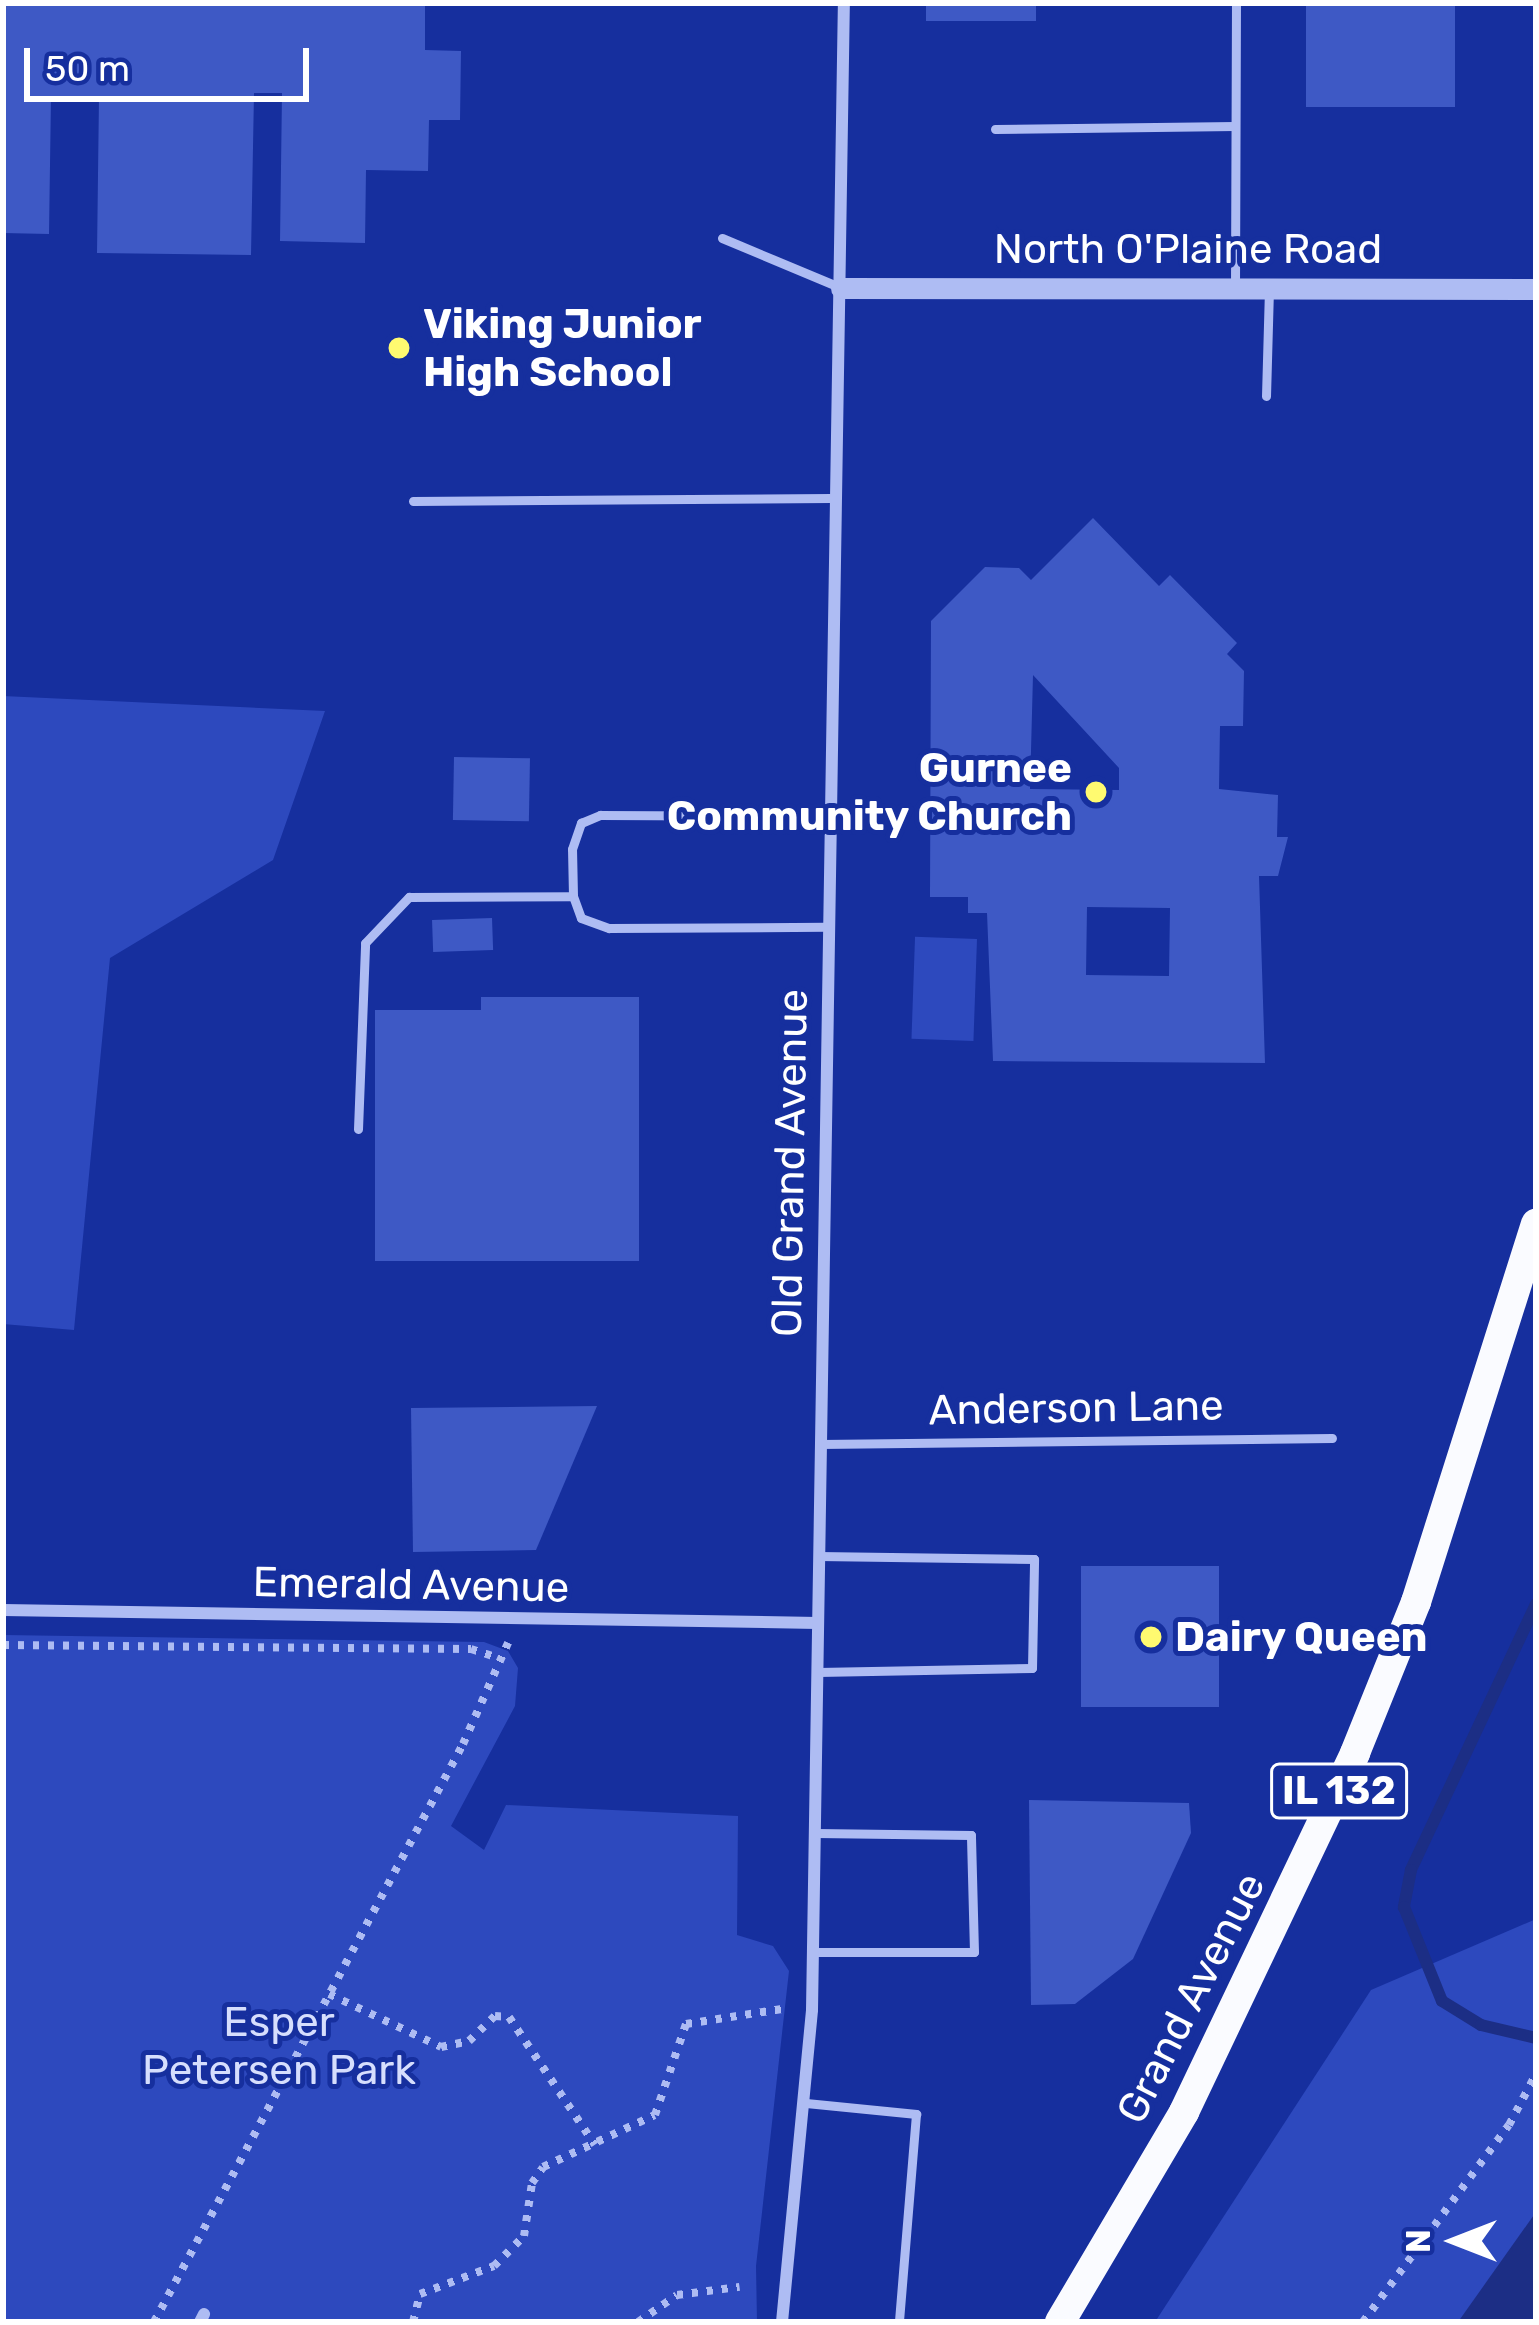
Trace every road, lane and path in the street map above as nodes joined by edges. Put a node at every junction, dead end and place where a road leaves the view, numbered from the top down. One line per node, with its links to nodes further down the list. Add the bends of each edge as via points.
1 (844, 3): 6 (street, Old Grand Avenue)
2 (1236, 3): 3 (lane)
3 (1235, 127): 4 (lane); 7 (lane)
4 (995, 129)
5 (722, 238): 6 (lane)
6 (841, 288): 7 (street, North O'Plaine Road); 11 (street, Old Grand Avenue)
7 (1235, 288): 8 (street, North O'Plaine Road)
8 (1269, 288): 9 (street, North O'Plaine Road); 10 (lane)
9 (1536, 289)
10 (1266, 396)
11 (831, 498): 12 (lane); 13 (street, Old Grand Avenue)
12 (412, 501)
13 (826, 816): 14 (lane, via 600,815 581,823 572,849); 15 (street, Old Grand Avenue)
14 (572, 896): 15 (lane, via 581,918 608,928); 16 (lane, via 410,897 386,914 364,944)
15 (825, 928): 19 (street, Old Grand Avenue)
16 (358, 1130)
17 (1536, 1224): 40 (main road, Grand Avenue / IL 132, via 1423,1580 1355,1753 1184,2112)
18 (1332, 1438): 19 (lane, Anderson Lane)
19 (820, 1444): 20 (street, Old Grand Avenue)
20 (818, 1556): 23 (street, Old Grand Avenue); 26 (lane, via 1034,1559 1032,1667)
21 (3, 1610): 22 (street, Emerald Avenue)
22 (521, 1621): 23 (street, Emerald Avenue); 25 (path)
23 (818, 1622): 26 (street, Old Grand Avenue)
24 (3, 1645): 25 (path, via 471,1649)
25 (499, 1658): 29 (path, via 463,1744)
26 (818, 1672): 27 (street, Old Grand Avenue)
27 (816, 1832): 28 (street, Old Grand Avenue); 28 (lane, via 971,1835 974,1952)
28 (813, 1952): 32 (street, Old Grand Avenue)
29 (329, 1994): 33 (path, via 441,2047 469,2041 495,2016 509,2017); 35 (path)
30 (782, 2009): 33 (path, via 686,2024 655,2115)
31 (1535, 2077): 41 (path, via 1509,2126)
32 (806, 2103): 38 (street, Old Grand Avenue); 39 (lane, via 916,2114)
33 (595, 2145): 36 (path, via 543,2167 532,2183 524,2236 494,2266 420,2294)
34 (740, 2287): 37 (path, via 677,2295)
35 (154, 2322)
36 (413, 2322)
37 (638, 2322)
38 (782, 2322)
39 (898, 2322)
40 (1060, 2322)
41 (1363, 2322)

